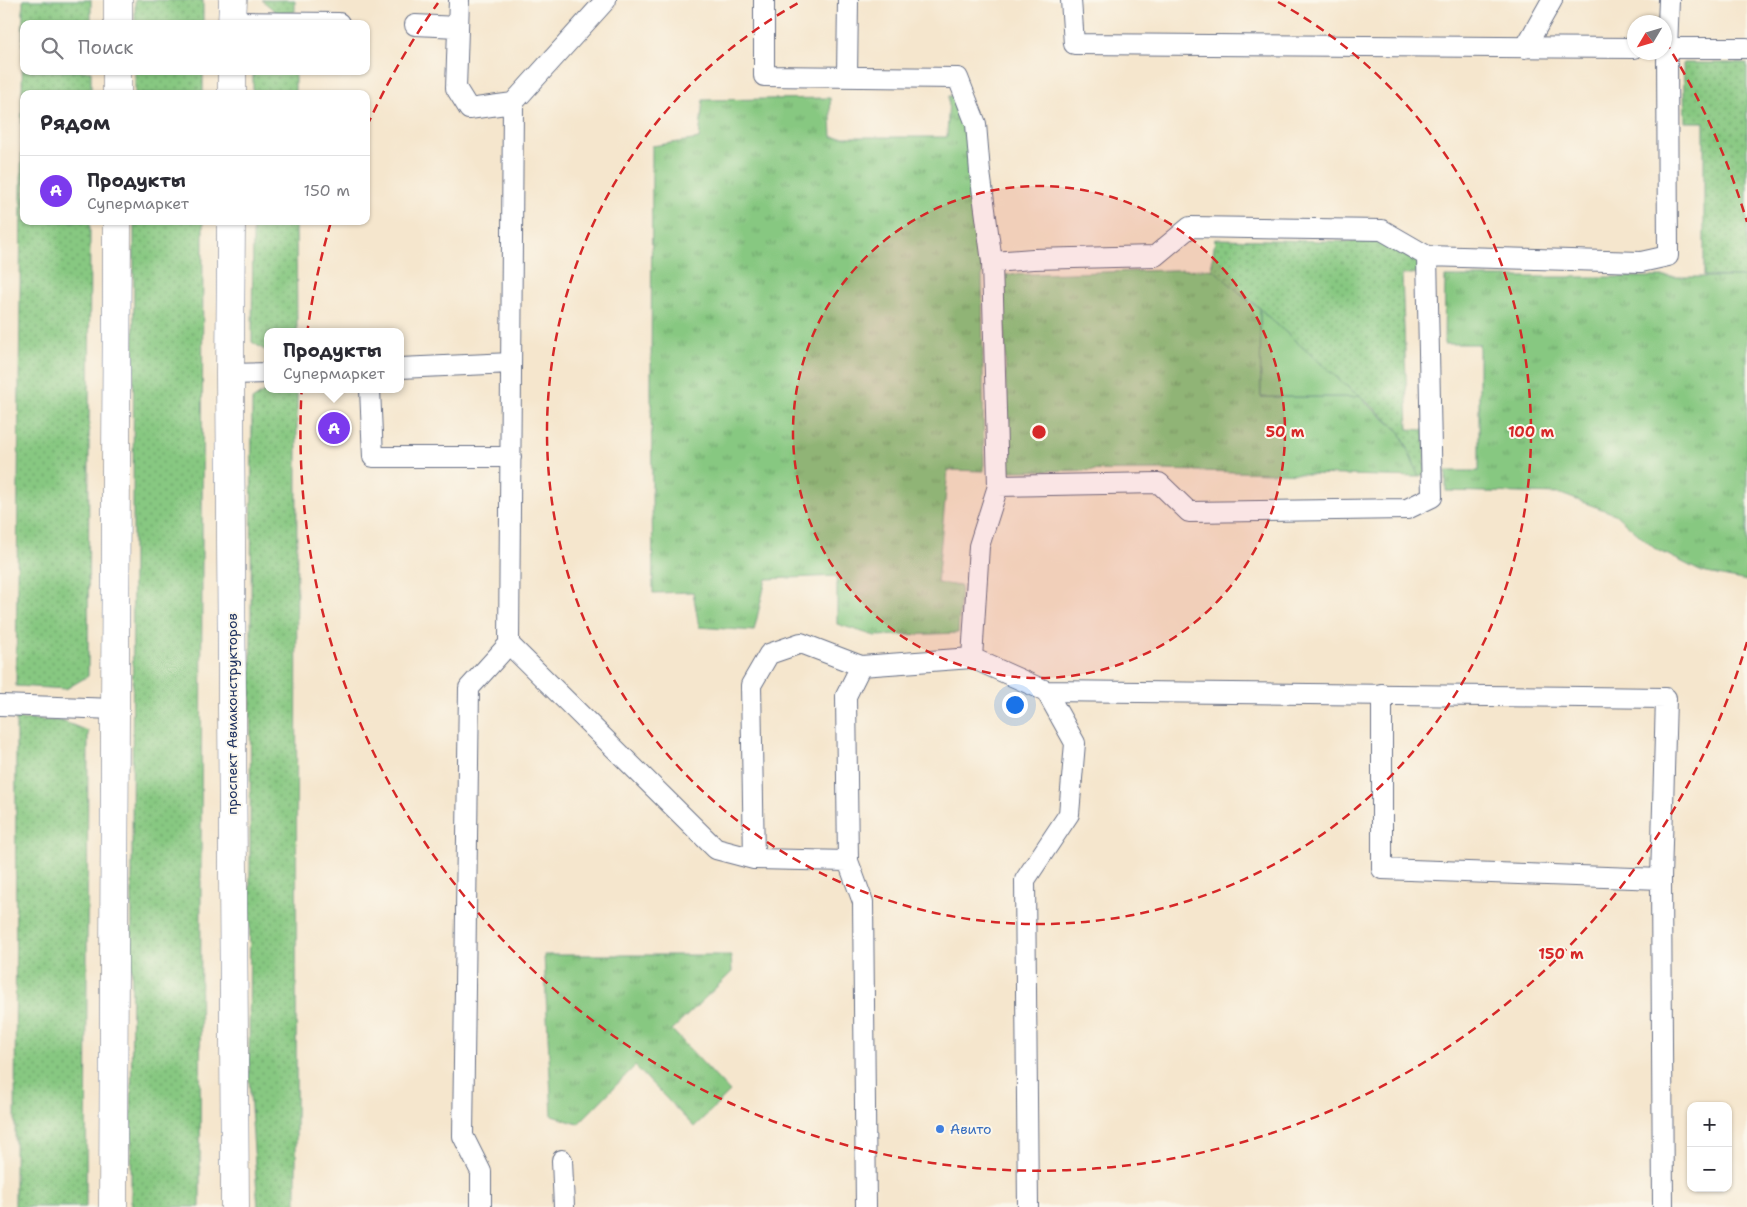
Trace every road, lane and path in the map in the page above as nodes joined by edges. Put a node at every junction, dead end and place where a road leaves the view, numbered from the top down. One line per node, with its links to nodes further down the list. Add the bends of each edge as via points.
1 (118, 0): 11 (street)
2 (459, 0): 14 (lane)
3 (606, 0): 25 (lane)
4 (764, 0): 22 (lane, via 764,76)
5 (848, 0): 22 (lane)
6 (1071, 0): 15 (lane, via 1074,44)
7 (1552, 0): 15 (lane)
8 (1669, 0): 10 (lane)
9 (232, 15): 12 (lane)
10 (1668, 15)
11 (118, 20)
12 (299, 20)
13 (415, 25): 14 (lane)
14 (458, 27): 25 (lane, via 456,88 470,109)
15 (1525, 48): 16 (lane)
16 (1627, 48)
17 (1672, 48): 18 (lane)
18 (1747, 48)
19 (1666, 60): 28 (lane, via 1668,256 1641,262)
20 (117, 75): 23 (street)
21 (232, 75): 24 (street)
22 (847, 77): 29 (lane, via 958,78 976,124)
23 (117, 90)
24 (232, 90)
25 (513, 103): 30 (lane)
26 (117, 225): 43 (street)
27 (231, 225): 33 (street, проспект Авиаконструкторов)
28 (1427, 256): 29 (lane, via 1382,230 1190,227 1155,256); 36 (lane, via 1432,497 1408,509 1189,512 1159,483)
29 (992, 262): 36 (lane)
30 (512, 363): 31 (lane); 35 (lane)
31 (404, 368)
32 (264, 373): 33 (lane)
33 (230, 374): 49 (street, проспект Авиаконструкторов)
34 (370, 393): 35 (lane, via 373,457)
35 (511, 456): 37 (lane)
36 (998, 486): 38 (lane, via 979,546)
37 (509, 644): 44 (lane, via 716,849); 50 (lane, via 469,688 463,1136 481,1172)
38 (972, 658): 39 (lane); 40 (lane)
39 (861, 666): 44 (lane, via 801,643 769,654 751,685); 45 (lane, via 846,696)
40 (1046, 691): 41 (lane); 53 (lane, via 1075,743 1069,814 1024,880)
41 (1382, 694): 46 (lane, via 1382,869); 46 (lane, via 1666,698)
42 (0, 705): 43 (lane)
43 (115, 709): 48 (street)
44 (754, 859): 45 (lane)
45 (848, 861): 52 (lane, via 863,902)
46 (1661, 878): 54 (lane)
47 (562, 1160): 51 (lane)
48 (113, 1207)
49 (235, 1207)
50 (481, 1207)
51 (564, 1207)
52 (866, 1207)
53 (1028, 1207)
54 (1663, 1207)

